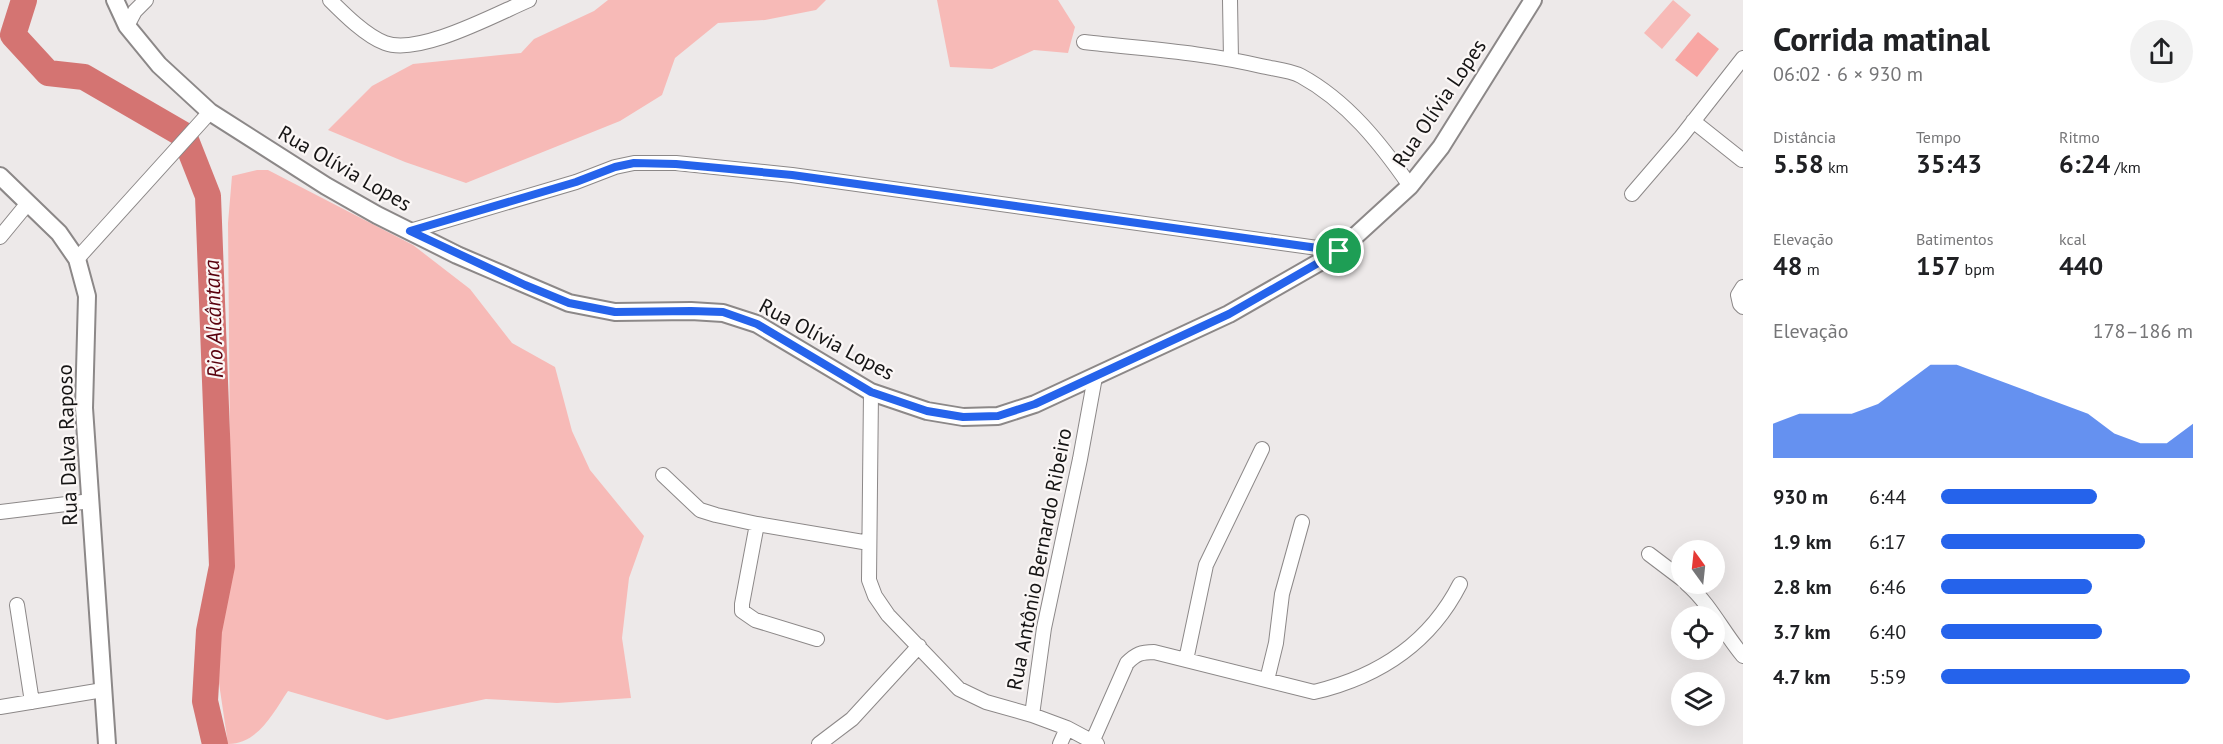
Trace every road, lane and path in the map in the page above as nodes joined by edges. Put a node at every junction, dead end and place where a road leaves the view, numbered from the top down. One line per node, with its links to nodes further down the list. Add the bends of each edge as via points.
1 (116, 0): 7 (street, Rua Olívia Lopes)
2 (147, 0): 7 (street)
3 (330, 0): 4 (street, via 385,43 407,45 437,39)
4 (529, 0)
5 (1230, 0): 10 (street)
6 (1533, 0): 15 (street, Rua Olívia Lopes, via 1441,147)
7 (127, 26): 11 (street, Rua Olívia Lopes, via 159,65)
8 (1084, 42): 10 (street)
9 (1743, 58): 12 (street)
10 (1231, 59): 15 (street, via 1299,75 1317,86 1352,112)
11 (210, 111): 18 (street, Rua Olívia Lopes, via 326,186); 21 (street)
12 (1693, 122): 13 (street); 16 (street)
13 (1742, 160)
14 (0, 176): 17 (street, Rua Dalva Raposo)
15 (1410, 186): 20 (street, Rua Olívia Lopes)
16 (1632, 194)
17 (28, 203): 19 (street); 21 (street, Rua Dalva Raposo, via 59,233)
18 (410, 231): 20 (street, via 634,163 792,175); 25 (street, Rua Olívia Lopes, via 569,303 615,312 723,312 757,324)
19 (0, 237)
20 (1339, 251): 24 (street, Rua Olívia Lopes, via 1229,314)
21 (77, 259): 28 (street, Rua Dalva Raposo, via 87,296 84,408)
22 (1743, 286): 23 (street, via 1738,295)
23 (1743, 307)
24 (1095, 376): 25 (street, Rua Olívia Lopes, via 1035,404 998,416 963,417 927,411); 46 (street, Rua Antônio Bernardo Ribeiro, via 1044,628)
25 (871, 392): 32 (street, Rua Antônio Bernardo Ribeiro)
26 (1262, 449): 41 (street, via 1206,565)
27 (663, 475): 31 (street, via 700,510)
28 (91, 501): 29 (street); 43 (street, Rua Dalva Raposo)
29 (0, 512)
30 (1302, 522): 42 (street, via 1282,594)
31 (757, 524): 32 (street); 38 (street, via 742,611 755,620)
32 (869, 543): 39 (street, Rua Antônio Bernardo Ribeiro, via 868,580 875,596)
33 (1649, 554): 34 (street)
34 (1671, 571)
35 (1460, 584): 42 (street, via 1435,625 1372,673 1314,692)
36 (1698, 594): 40 (street)
37 (17, 605): 44 (street)
38 (817, 639)
39 (919, 646): 46 (street, Rua Antônio Bernardo Ribeiro, via 959,688 986,702); 50 (street, via 852,719)
40 (1743, 656)
41 (1186, 660): 42 (street); 48 (street, via 1154,652 1135,655 1127,663)
42 (1267, 680)
43 (104, 690): 44 (street); 49 (street, Rua Dalva Raposo)
44 (32, 702): 45 (street)
45 (0, 707)
46 (1032, 715): 47 (street, Rua Antônio Bernardo Ribeiro)
47 (1067, 728): 48 (street, Rua Antônio Bernardo Ribeiro); 51 (street)
48 (1095, 742)
49 (107, 744)
50 (819, 744)
51 (1060, 744)

